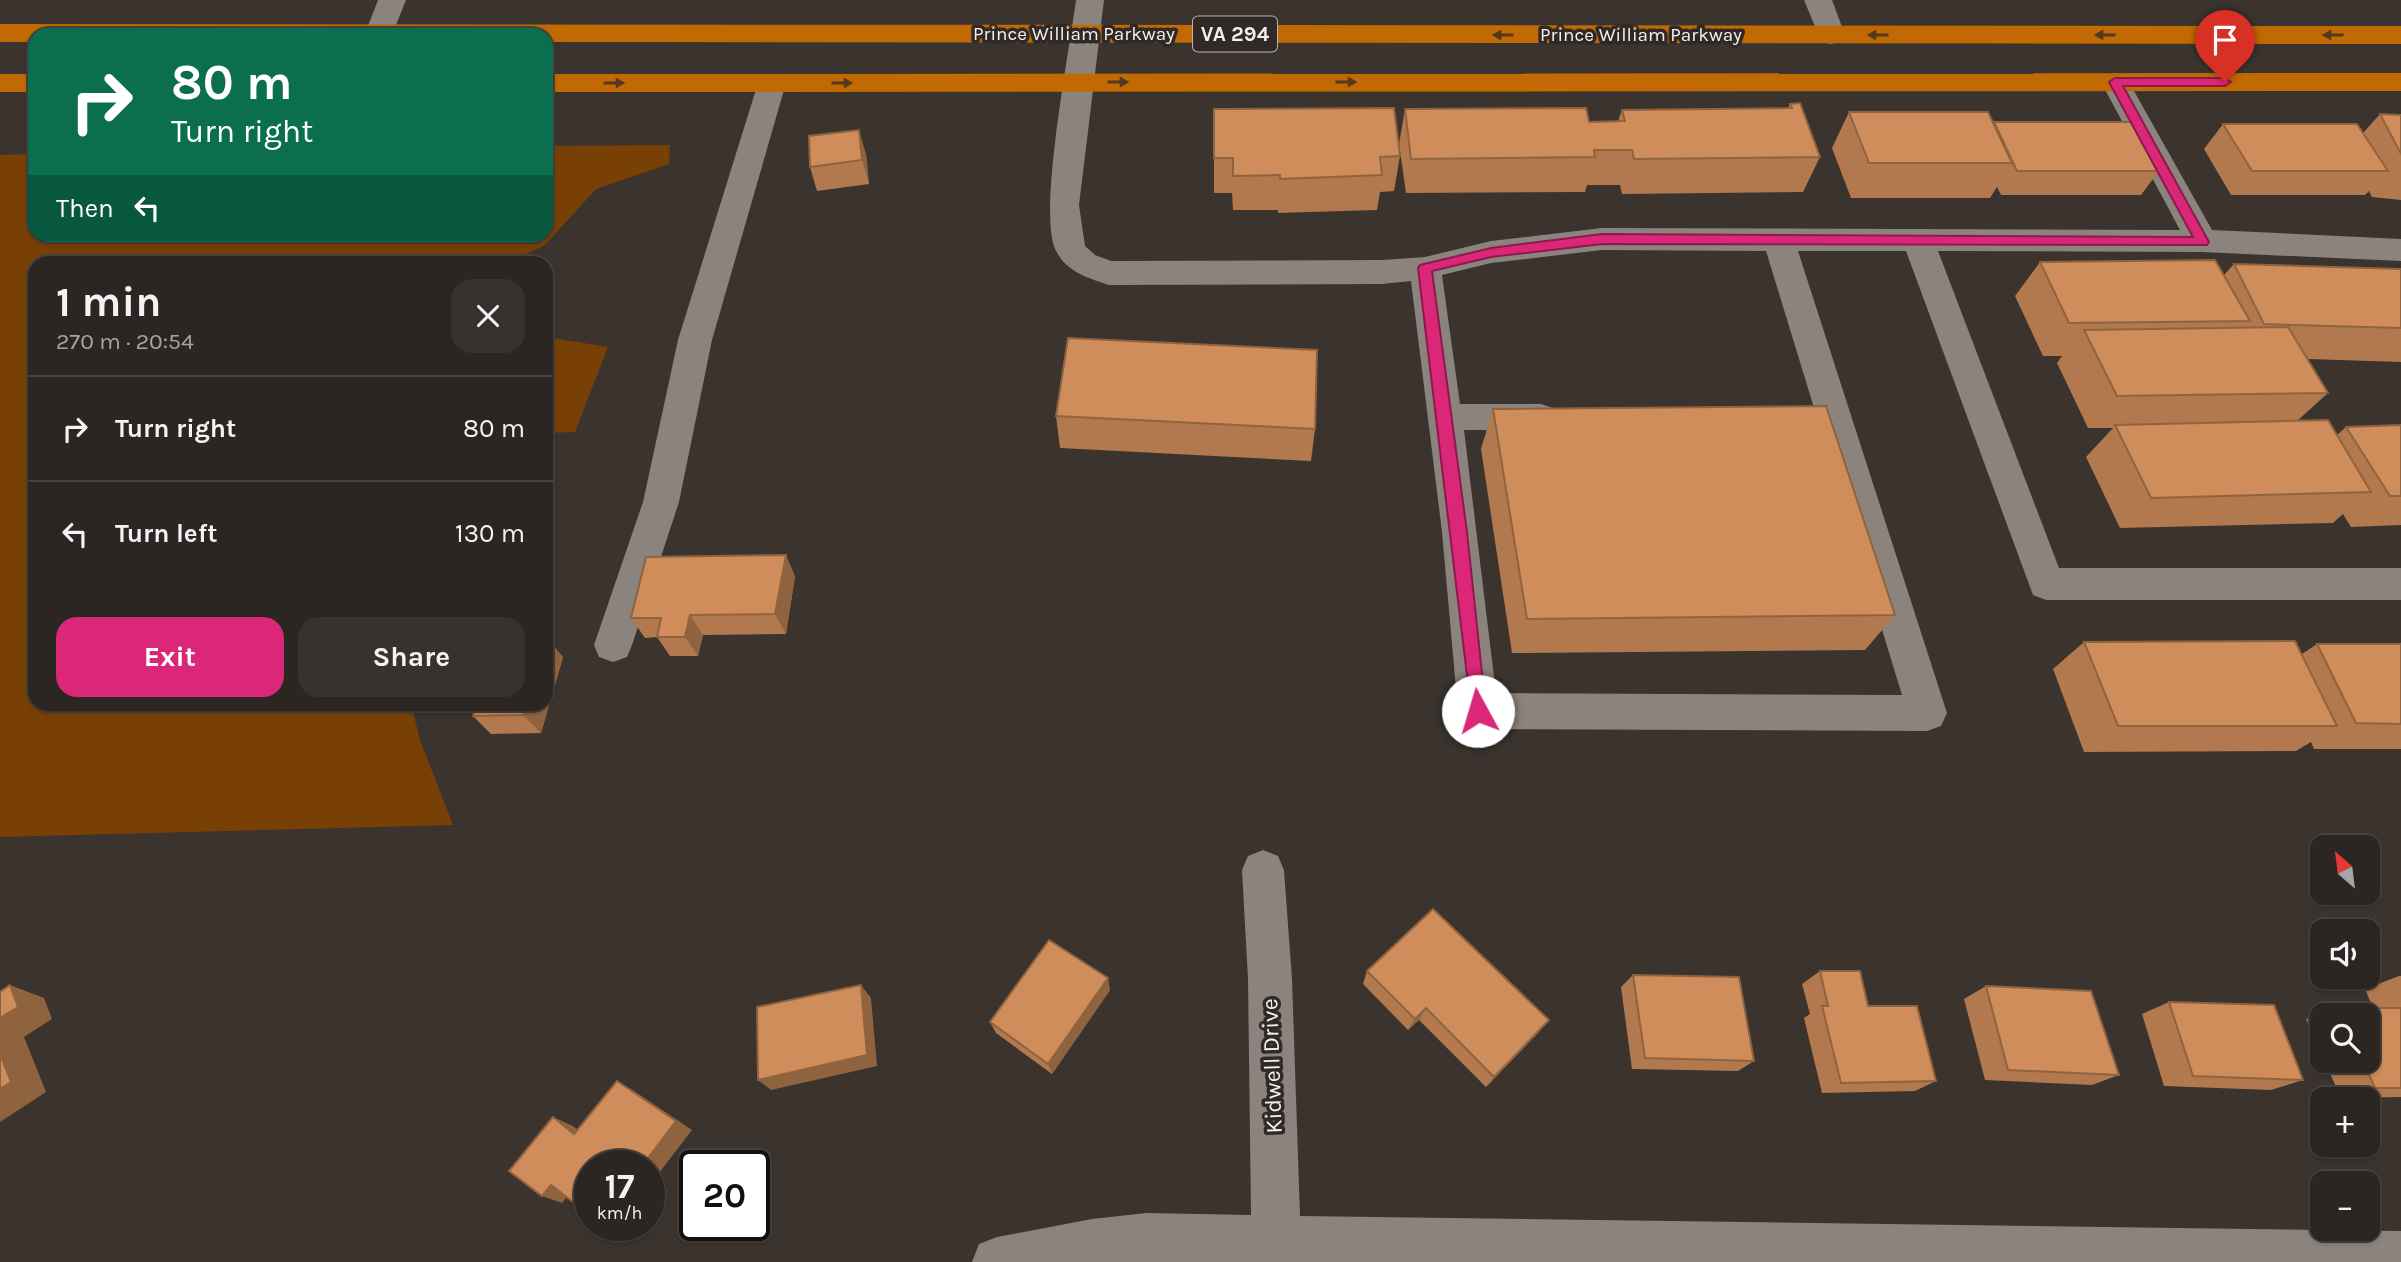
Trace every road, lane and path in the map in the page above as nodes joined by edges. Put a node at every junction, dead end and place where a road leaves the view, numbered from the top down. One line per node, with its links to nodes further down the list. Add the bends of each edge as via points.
1 (391, 0): 4 (street)
2 (1090, 0): 8 (street)
3 (1818, 0): 9 (street)
4 (381, 28)
5 (0, 33): 6 (highway, Prince William Parkway / VA 294)
6 (28, 33)
7 (553, 34): 8 (highway, Prince William Parkway / VA 294)
8 (1086, 35): 9 (highway, Prince William Parkway / VA 294, one-way to 8); 11 (street)
9 (1832, 35): 10 (highway, Prince William Parkway / VA 294, one-way to 9)
10 (2401, 36)
11 (1080, 82): 12 (highway, VA 294, one-way to 12); 17 (highway, VA 294, one-way to 11); 22 (street, via 1065,237 1071,254 1087,266 1109,274)
12 (2115, 82): 13 (highway, VA 294); 20 (street)
13 (2401, 82)
14 (0, 83): 15 (highway)
15 (28, 83)
16 (553, 83): 17 (highway, VA 294, one-way to 17)
17 (772, 83): 26 (street, via 695,340 662,502)
18 (1779, 241): 19 (street); 22 (street, via 1602,239 1491,253); 23 (street, via 1821,418 1927,713 1478,711)
19 (1919, 242): 20 (street); 25 (street, via 2046,584)
20 (2202, 242): 21 (street)
21 (2401, 250)
22 (1425, 268): 23 (street)
23 (1445, 417): 24 (street)
24 (1570, 417)
25 (2401, 584)
26 (613, 645)
27 (1263, 870): 28 (street, Kidwell Drive)
28 (1277, 1251): 29 (street); 30 (street, via 1147,1238)
29 (2401, 1256)
30 (997, 1262)

